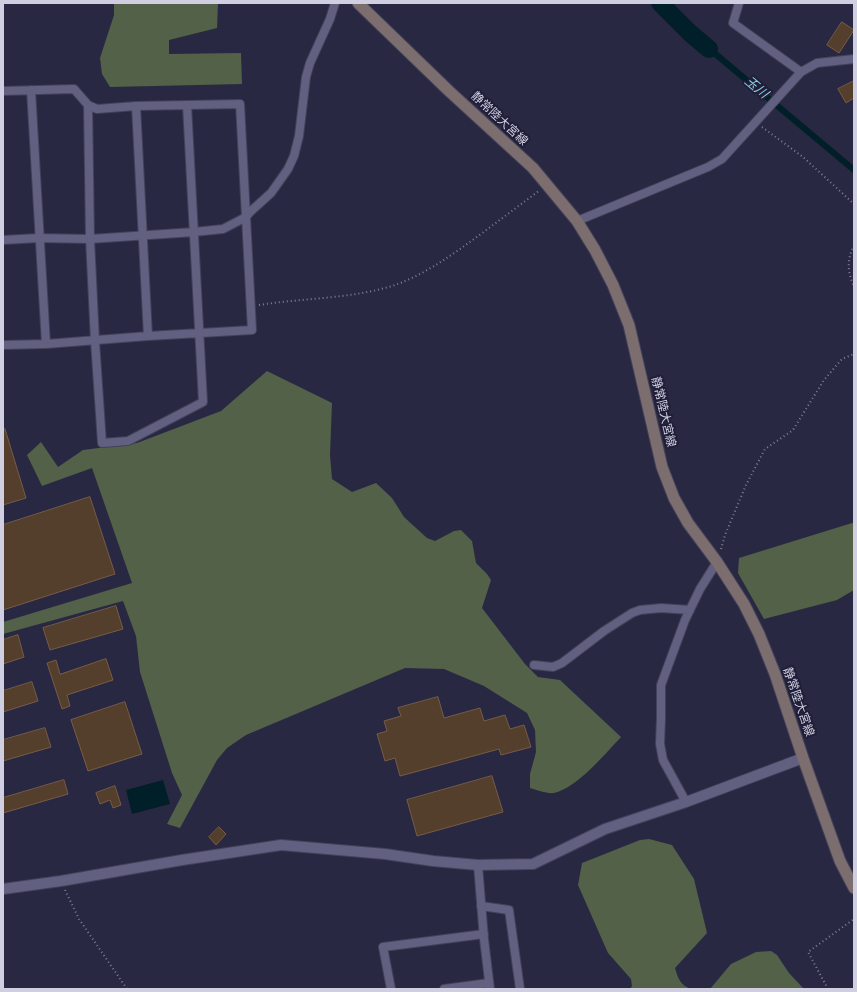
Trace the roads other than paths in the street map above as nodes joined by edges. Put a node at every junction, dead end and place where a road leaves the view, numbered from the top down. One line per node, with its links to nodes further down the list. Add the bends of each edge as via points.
1 (335, 3): 11 (street, via 306,77 294,156 271,193)
2 (358, 3): 12 (main road, 静常陸大宮線, via 448,91 521,157)
3 (739, 3): 5 (street, via 733,23)
4 (854, 60): 5 (street, via 818,63)
5 (801, 72): 12 (street, via 722,159)
6 (31, 90): 7 (street); 9 (street, via 74,89); 15 (street)
7 (3, 91)
8 (187, 104): 10 (street); 11 (street, via 240,104); 13 (street)
9 (88, 105): 10 (street, via 97,109); 16 (street)
10 (136, 106): 14 (street)
11 (246, 217): 13 (street, via 223,229); 18 (street, via 252,330)
12 (577, 221): 23 (main road, 静常陸大宮線, via 613,285 629,325 662,467 674,498 688,523)
13 (194, 232): 14 (street); 18 (street)
14 (142, 235): 16 (street); 19 (street)
15 (39, 238): 16 (street); 17 (street); 21 (street)
16 (90, 239): 20 (street)
17 (3, 240)
18 (200, 334): 19 (street); 20 (street, via 203,402 128,441 102,443)
19 (148, 336): 20 (street)
20 (95, 341): 21 (street)
21 (46, 344): 22 (street)
22 (3, 345)
23 (717, 562): 24 (street); 26 (main road, 静常陸大宮線, via 744,604 759,634)
24 (690, 610): 25 (street, via 640,610 604,631 562,663 553,667); 27 (street, via 661,685 660,731 663,760)
25 (534, 665)
26 (803, 758): 27 (street); 29 (main road, 静常陸大宮線, via 840,861)
27 (686, 802): 28 (street, via 605,829 533,864)
28 (478, 865): 30 (street, via 281,845); 31 (street)
29 (854, 888)
30 (3, 889)
31 (482, 906): 32 (street); 36 (street, via 509,910)
32 (484, 934): 33 (street); 34 (street, via 383,947)
33 (490, 986): 35 (street)
34 (391, 989)
35 (444, 989)
36 (520, 989)

